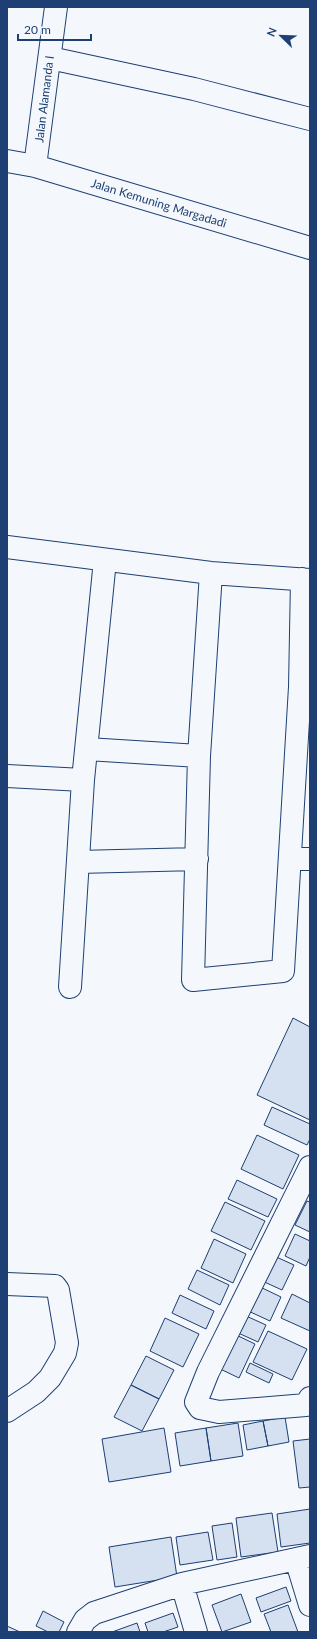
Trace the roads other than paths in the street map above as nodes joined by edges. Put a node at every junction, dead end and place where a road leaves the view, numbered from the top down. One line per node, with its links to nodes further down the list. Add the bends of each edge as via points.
1 (56, 7): 2 (street, Jalan Alamanda I)
2 (50, 58): 3 (street, via 194,89); 5 (street, Jalan Alamanda I)
3 (310, 119)
4 (7, 161): 5 (street, Jalan Kemuning Margadadi)
5 (35, 166): 6 (street, Jalan Kemuning Margadadi)
6 (310, 248)
7 (7, 547): 8 (street)
8 (105, 560): 9 (street); 12 (street)
9 (212, 572): 10 (street); 13 (street)
10 (306, 579): 11 (street)
11 (305, 687): 14 (street)
12 (87, 749): 13 (street); 16 (street)
13 (199, 756): 17 (street)
14 (303, 772): 18 (street)
15 (7, 776): 16 (street)
16 (83, 780): 19 (street)
17 (197, 859): 18 (street, via 193,980 283,971); 19 (street)
18 (300, 859)
19 (78, 862): 20 (street)
20 (70, 987)
21 (310, 1167): 23 (street, via 208,1372 196,1402 200,1408 218,1412)
22 (7, 1284): 24 (street, via 55,1286 58,1290 67,1343 65,1353 50,1378 36,1392)
23 (309, 1403)
24 (7, 1412)
25 (303, 1557): 26 (street); 27 (street)
26 (182, 1584): 28 (street, via 94,1613); 29 (street)
27 (310, 1605)
28 (83, 1628)
29 (196, 1632)

